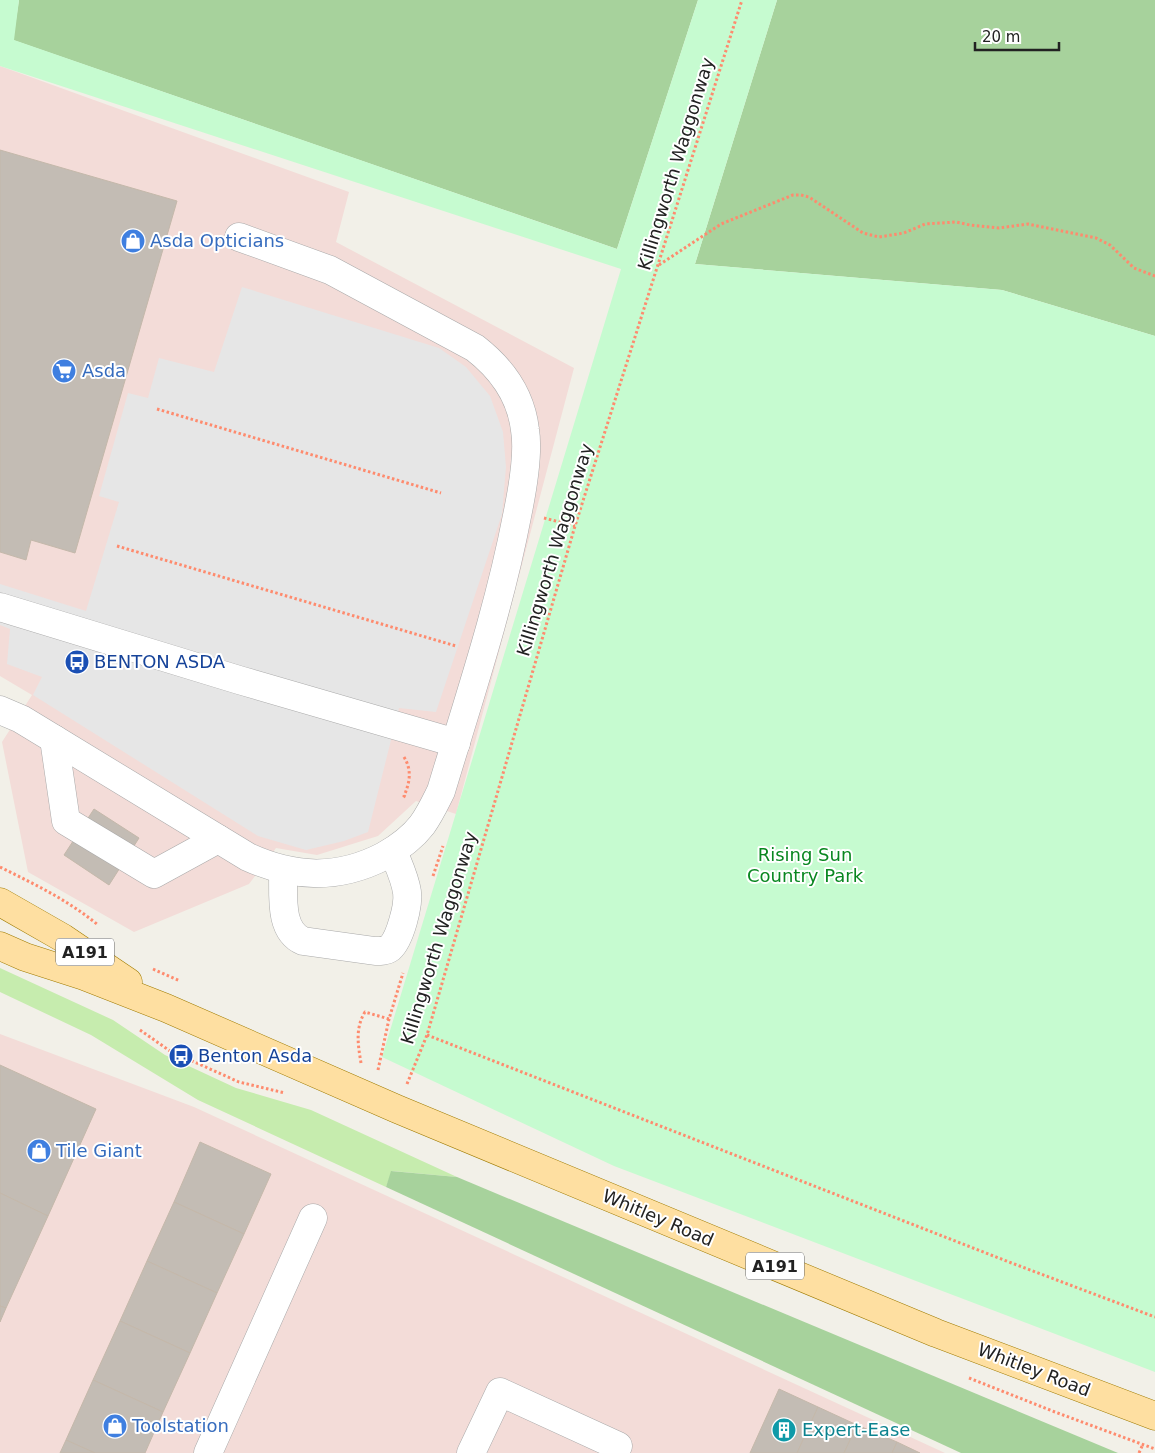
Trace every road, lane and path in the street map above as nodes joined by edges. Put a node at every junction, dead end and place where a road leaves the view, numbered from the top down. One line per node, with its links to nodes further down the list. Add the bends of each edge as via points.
1 (742, 0): 3 (path, Killingworth Waggonway)
2 (239, 237): 9 (lane, via 330,270 475,348 491,360 506,378 518,401 526,430 525,458 510,554)
3 (659, 265): 4 (path, via 721,224 801,195 863,233 878,237 904,233 925,224 956,222 999,228 1028,224 1096,238 1110,244 1134,268); 30 (path, Killingworth Waggonway, via 575,526)
4 (1155, 276)
5 (157, 409): 6 (path)
6 (441, 494)
7 (117, 546): 9 (path, via 467,649 470,641)
8 (0, 606): 12 (lane)
9 (484, 645): 12 (lane)
10 (0, 710): 11 (lane)
11 (54, 739): 15 (lane); 15 (lane, via 66,821 154,874)
12 (456, 743): 14 (lane)
13 (402, 755): 14 (path, via 410,774 404,796)
14 (432, 811): 16 (lane, via 421,826); 19 (path, via 450,822)
15 (218, 839): 18 (lane, via 248,857)
16 (393, 851): 18 (lane, via 354,869 307,874); 18 (lane, via 408,898 394,943 384,951 298,939 286,923)
17 (0, 867): 21 (path, via 64,900)
18 (283, 870)
19 (433, 878)
20 (0, 902): 28 (main road, Whitley Road / A191, via 63,938)
21 (102, 928)
22 (0, 932): 26 (main road, Whitley Road / A191)
23 (0, 946): 26 (main road, Whitley Road / A191)
24 (151, 968): 27 (path)
25 (404, 972): 29 (path)
26 (84, 976): 28 (main road, Whitley Road / A191)
27 (186, 984)
28 (166, 1008): 38 (main road, Whitley Road / A191, via 397,1109 927,1329)
29 (389, 1019): 31 (path, via 365,1012 358,1029 362,1064); 33 (path)
30 (427, 1034): 35 (path, Killingworth Waggonway, via 407,1085); 37 (path)
31 (353, 1060)
32 (369, 1068): 33 (path)
33 (377, 1071): 34 (path)
34 (385, 1075)
35 (399, 1082)
36 (313, 1218): 41 (lane)
37 (1155, 1317)
38 (1155, 1416)
39 (1143, 1444): 43 (path)
40 (618, 1446): 42 (lane, via 500,1392)
41 (208, 1453)
42 (471, 1453)
43 (1139, 1453)

